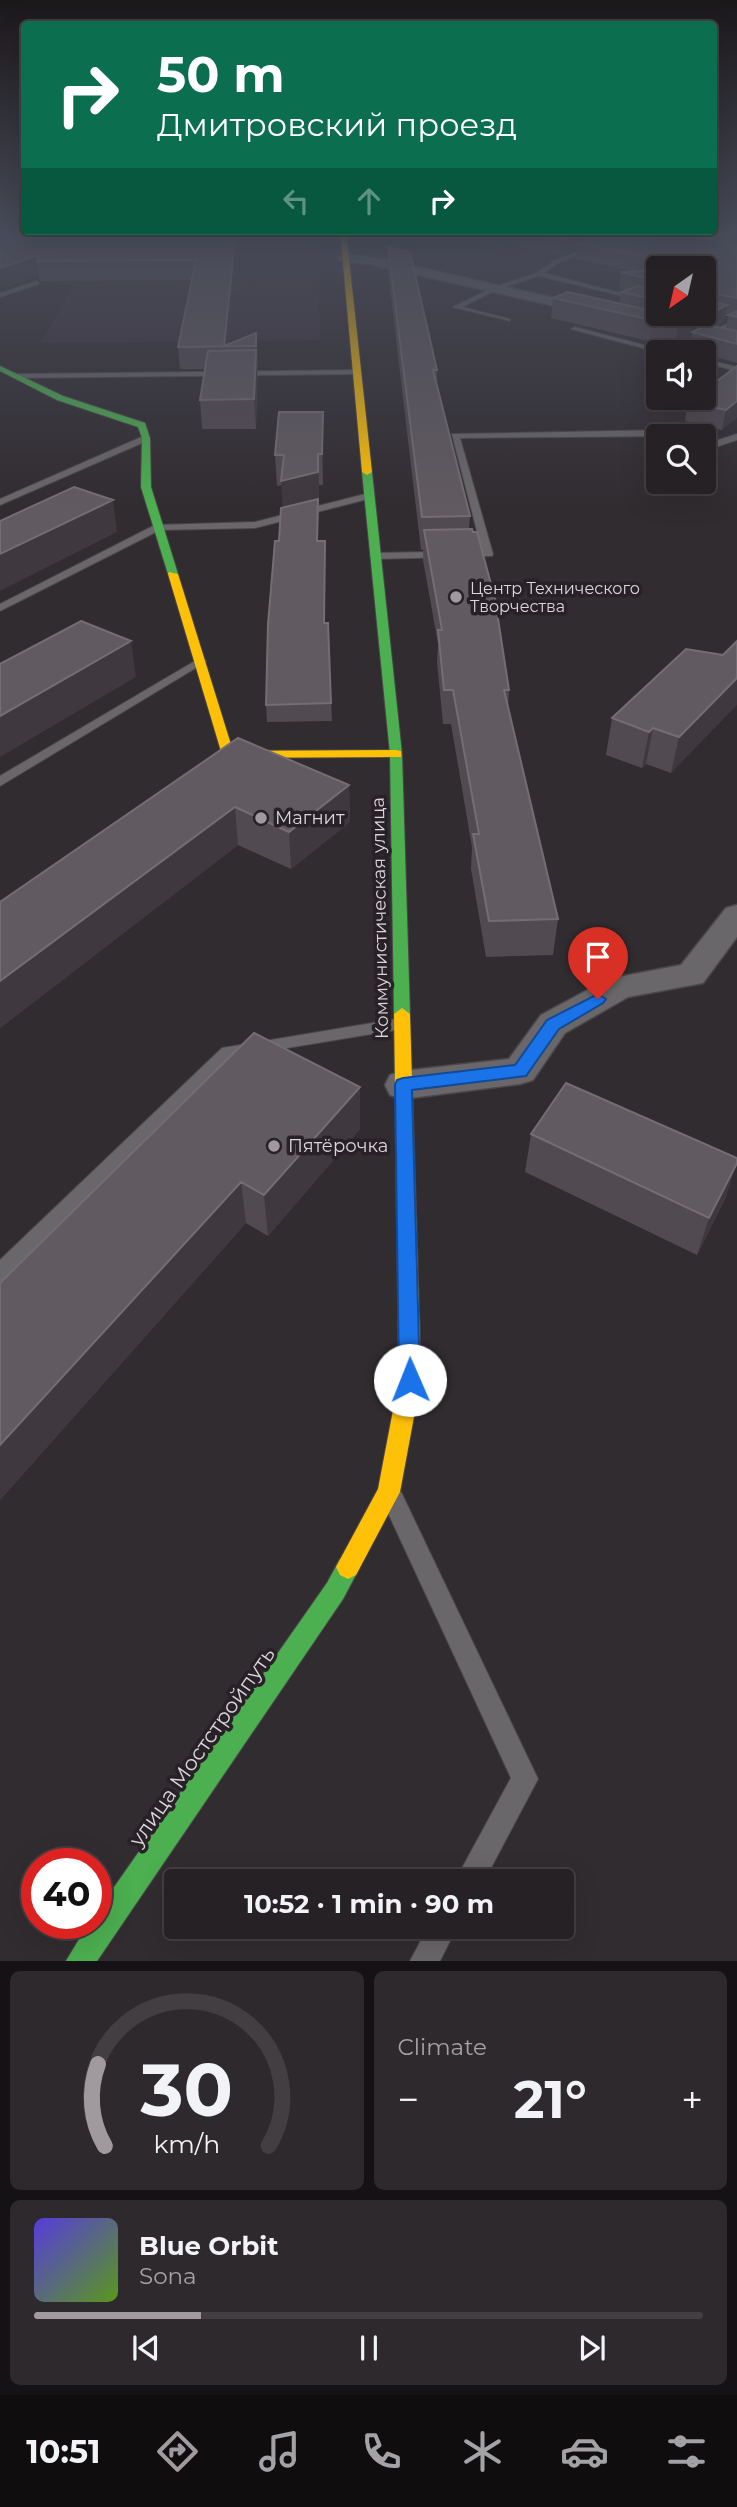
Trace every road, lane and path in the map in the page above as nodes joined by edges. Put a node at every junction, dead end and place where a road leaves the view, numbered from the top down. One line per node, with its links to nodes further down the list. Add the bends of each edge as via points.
1 (351, 323): 12 (street, Коммунистическая улица)
2 (732, 323): 5 (lane)
3 (575, 329): 8 (lane)
4 (677, 330): 5 (street)
5 (703, 336): 6 (lane); 7 (street)
6 (696, 340)
7 (726, 341)
8 (646, 347)
9 (716, 364): 10 (lane)
10 (737, 369)
11 (5, 372): 12 (lane); 15 (street, via 60,398 142,425)
12 (356, 372): 17 (street, Коммунистическая улица)
13 (646, 433): 20 (lane, via 455,436 488,554)
14 (737, 437): 16 (lane)
15 (146, 438): 18 (lane); 19 (street, via 146,487)
16 (716, 444)
17 (369, 496): 19 (lane, via 255,525); 20 (street, Коммунистическая улица)
18 (0, 502)
19 (158, 527): 21 (lane); 22 (street)
20 (375, 556): 23 (street, Коммунистическая улица)
21 (0, 608)
22 (200, 661): 23 (street, via 223,758); 24 (lane)
23 (396, 754): 26 (street, Коммунистическая улица)
24 (0, 782)
25 (737, 915): 27 (street, via 691,975 620,987 553,1024 520,1071)
26 (402, 1024): 27 (street, Коммунистическая улица); 28 (lane, via 228,1052)
27 (403, 1085): 29 (street, Коммунистическая улица, via 410,1380)
28 (0, 1273)
29 (389, 1492): 30 (street, Коммунистическая улица); 31 (lane, via 525,1779)
30 (335, 1591): 33 (street, улица Мостстройпуть)
31 (475, 1869)
32 (436, 1939): 34 (lane)
33 (80, 1961)
34 (424, 1961)

